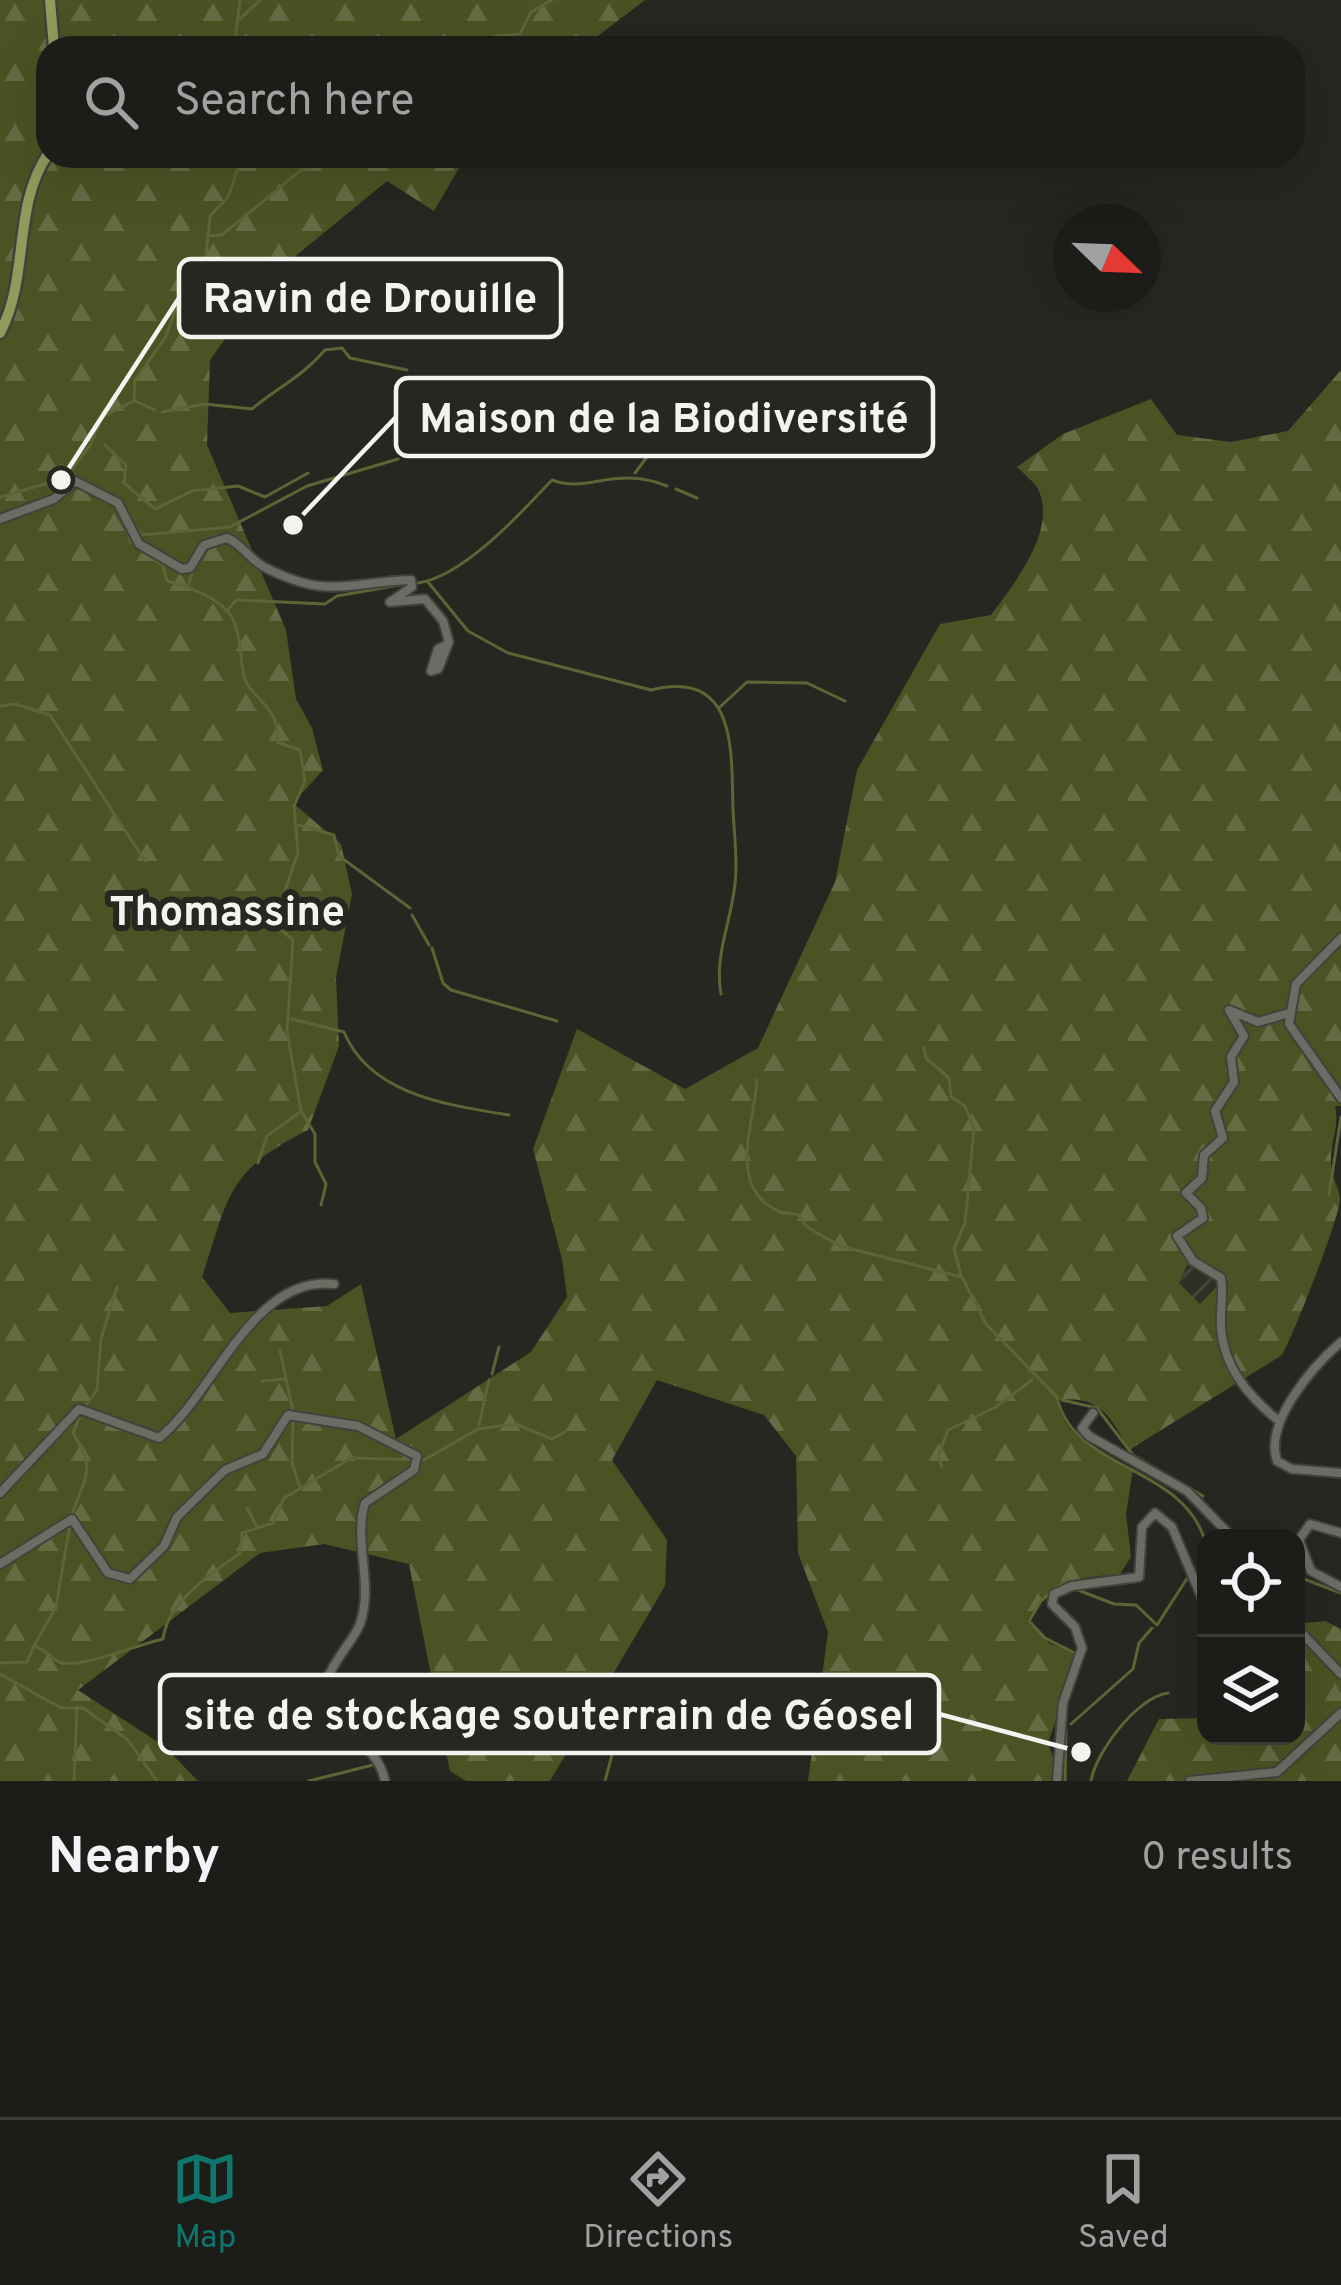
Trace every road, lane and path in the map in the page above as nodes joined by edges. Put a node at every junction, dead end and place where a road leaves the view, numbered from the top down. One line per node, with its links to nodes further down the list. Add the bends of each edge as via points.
1 (50, 0): 2 (main road)
2 (53, 36)
3 (41, 168): 4 (main road, via 31,189 21,279)
4 (0, 333)
5 (0, 519): 6 (street, via 54,499 75,481 119,503 138,543 182,569 204,545 227,538 307,586 411,580 391,603 427,599)
6 (448, 644)
7 (1341, 938): 8 (street, via 1296,984)
8 (1289, 1013): 9 (street, via 1292,1035); 13 (street, via 1258,1022 1229,1009 1244,1038 1231,1057 1234,1082 1215,1111 1222,1140 1204,1155 1202,1178 1186,1192 1203,1218 1178,1235 1193,1261 1220,1276 1228,1358 1253,1399)
9 (1341, 1098)
10 (334, 1284): 15 (street, via 299,1284 267,1307 159,1438 79,1409)
11 (1341, 1342): 13 (street)
12 (1093, 1413): 16 (street, via 1082,1428 1089,1436 1187,1491)
13 (1280, 1422): 14 (street, via 1274,1450 1282,1466)
14 (1341, 1473)
15 (0, 1493)
16 (1225, 1529)
17 (1304, 1529): 18 (street, via 1315,1524)
18 (1341, 1533)
19 (0, 1564): 26 (street, via 72,1519 111,1576 130,1579 164,1546 177,1516 225,1470 263,1454 288,1415 358,1426 417,1456 417,1468 365,1503 361,1617 333,1665 327,1695 330,1711 365,1744)
20 (1305, 1565): 22 (street)
21 (1197, 1587): 27 (street, via 1172,1527 1155,1513 1142,1527 1138,1577 1054,1594 1052,1606 1075,1627 1082,1648 1064,1702)
22 (1341, 1587)
23 (1305, 1637): 24 (street)
24 (1341, 1674)
25 (1341, 1713): 28 (street, via 1277,1772)
26 (385, 1781)
27 (1057, 1781)
28 (1190, 1781)

